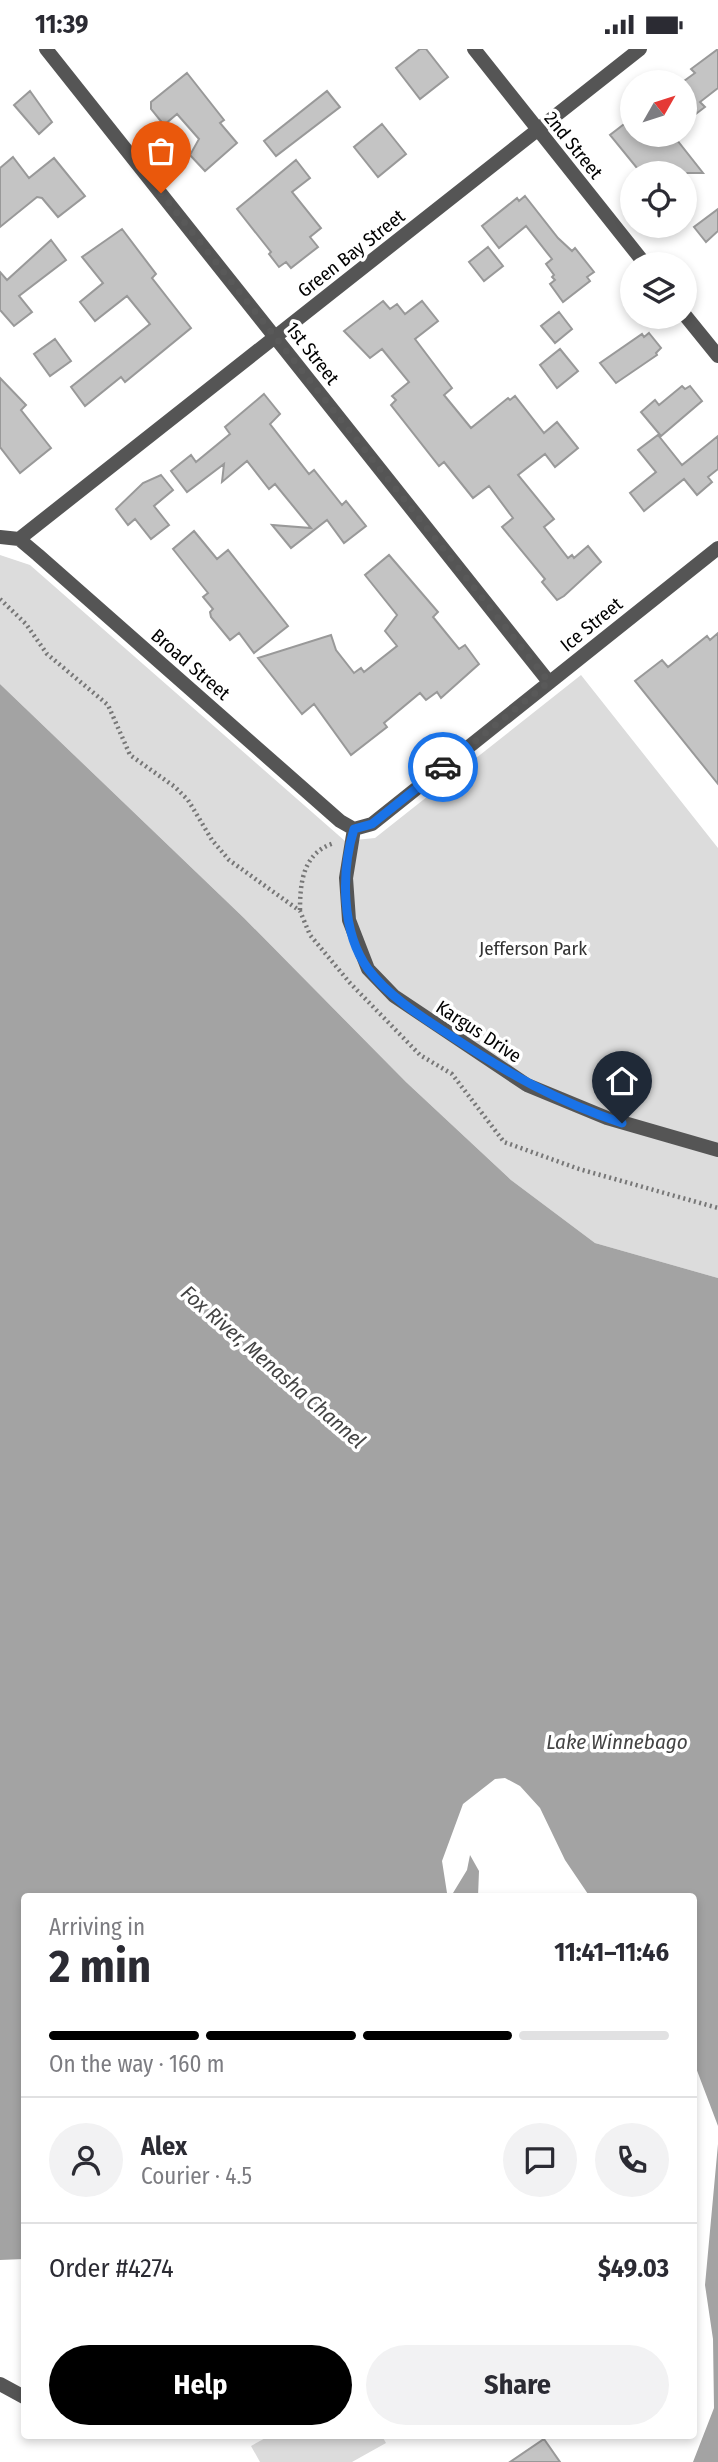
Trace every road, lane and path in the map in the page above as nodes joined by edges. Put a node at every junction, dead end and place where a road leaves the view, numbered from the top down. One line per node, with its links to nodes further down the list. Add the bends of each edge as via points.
1 (46, 49): 7 (street, 1st Street)
2 (474, 49): 4 (street, 2nd Street)
3 (640, 49): 4 (street, Green Bay Street)
4 (538, 130): 5 (street, 2nd Street); 7 (street, Green Bay Street)
5 (635, 252)
6 (696, 329): 8 (street)
7 (276, 337): 10 (street, Green Bay Street); 13 (street, 1st Street)
8 (718, 356)
9 (0, 537): 10 (street)
10 (19, 540): 14 (street, Broad Street)
11 (718, 548): 13 (street, Ice Street)
12 (0, 599): 15 (path, via 26,624 47,654 108,705 130,755 188,800 229,860)
13 (549, 682): 14 (street, Ice Street, via 372,824)
14 (352, 835): 15 (path, via 310,859 302,878); 16 (street, Kargus Drive, via 346,878 351,930 368,969 394,996 538,1090 637,1128)
15 (300, 911): 17 (path, via 310,936 350,983 420,1055 452,1074 503,1142 567,1166)
16 (718, 1150)
17 (718, 1208)
18 (0, 2383): 19 (street)
19 (21, 2395)

